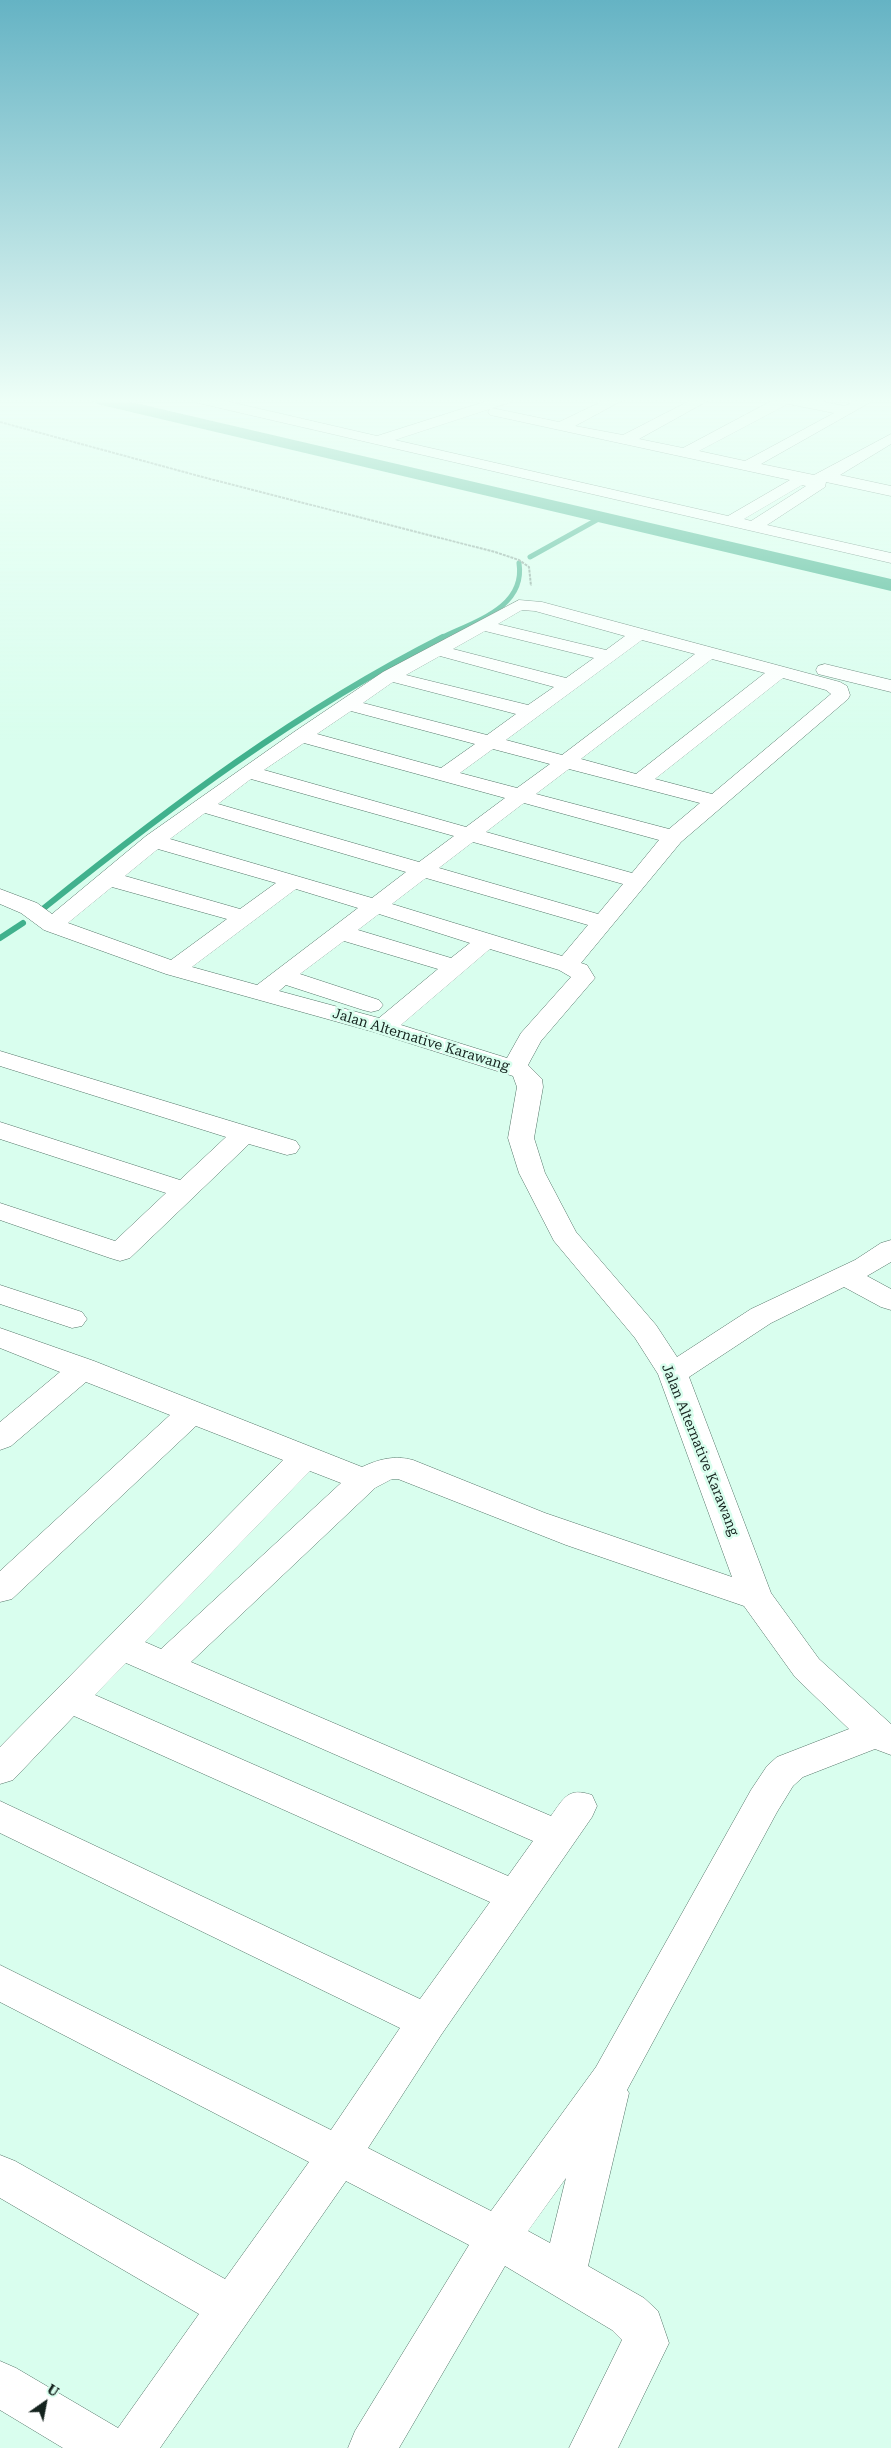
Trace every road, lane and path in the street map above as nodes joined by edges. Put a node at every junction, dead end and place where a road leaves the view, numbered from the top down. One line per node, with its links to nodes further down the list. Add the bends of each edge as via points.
1 (342, 513): 8 (path, via 519,560 529,567 532,577)
2 (696, 513): 5 (street)
3 (743, 513): 5 (street)
4 (773, 513): 6 (street)
5 (730, 521): 6 (street)
6 (753, 526): 7 (street)
7 (891, 558)
8 (530, 591)
9 (482, 625): 10 (street, via 526,604); 11 (street); 13 (street)
10 (639, 634): 12 (street); 13 (street)
11 (438, 650): 16 (street); 17 (street)
12 (708, 653): 15 (street); 23 (street)
13 (609, 656): 17 (street)
14 (825, 670): 18 (street)
15 (779, 672): 26 (street); 28 (street, via 833,686 840,690 841,695)
16 (390, 676): 19 (street); 20 (street)
17 (570, 685): 20 (street)
18 (891, 686)
19 (349, 705): 21 (street); 22 (street)
20 (531, 712): 22 (street)
21 (301, 736): 24 (street); 25 (street)
22 (492, 741): 23 (street); 25 (street)
23 (566, 760): 26 (street); 27 (street)
24 (248, 772): 29 (street); 30 (street)
25 (446, 774): 27 (street)
26 (641, 780): 28 (street)
27 (521, 795): 30 (street); 31 (street)
28 (716, 801): 31 (street)
29 (202, 806): 32 (street); 33 (street)
30 (471, 833): 33 (street); 36 (street)
31 (673, 837): 36 (street)
32 (154, 841): 34 (street); 35 (street)
33 (424, 869): 38 (street); 40 (street)
34 (110, 878): 39 (street); 43 (street, via 60,918)
35 (293, 881): 38 (street); 39 (street)
36 (637, 881): 40 (street)
37 (0, 896): 43 (street, Jalan Alternative Karawang, via 29,908 52,925)
38 (375, 906): 41 (street); 42 (street)
39 (242, 917): 43 (street)
40 (602, 922): 44 (street)
41 (340, 932): 45 (street); 46 (street)
42 (486, 940): 44 (street); 45 (street)
43 (181, 964): 46 (street, Jalan Alternative Karawang)
44 (567, 965): 49 (street, via 579,970 582,978 530,1038)
45 (455, 967): 47 (street)
46 (272, 985): 47 (street, Jalan Alternative Karawang)
47 (391, 1021): 49 (street, Jalan Alternative Karawang)
48 (0, 1058): 51 (street)
49 (514, 1068): 62 (street, Jalan Alternative Karawang, via 530,1079 521,1138 545,1200 564,1235 646,1332)
50 (0, 1130): 53 (street)
51 (244, 1134): 52 (street); 53 (street)
52 (287, 1147)
53 (184, 1190): 54 (street, via 120,1252)
54 (0, 1211)
55 (891, 1250): 56 (street)
56 (845, 1276): 58 (street); 62 (street, via 761,1316)
57 (0, 1294): 59 (street)
58 (891, 1301)
59 (72, 1319)
60 (0, 1337): 61 (street)
61 (83, 1368): 63 (street); 64 (street)
62 (673, 1374): 68 (street, Jalan Alternative Karawang)
63 (192, 1412): 65 (street); 67 (street)
64 (2, 1435)
65 (305, 1457): 66 (street); 69 (street)
66 (364, 1480): 68 (street, via 386,1469 402,1468 602,1548); 70 (street)
67 (0, 1590)
68 (756, 1597): 72 (street, Jalan Alternative Karawang, via 807,1668)
69 (121, 1646): 70 (street); 71 (street)
70 (166, 1665): 75 (street, via 568,1821)
71 (69, 1700): 73 (street); 75 (street)
72 (884, 1737): 78 (street, via 796,1764 780,1776)
73 (0, 1770)
74 (0, 1816): 77 (street)
75 (515, 1896): 77 (street)
76 (0, 1982): 79 (street)
77 (427, 2022): 79 (street)
78 (611, 2080): 81 (street); 82 (street)
79 (339, 2155): 81 (street); 83 (street)
80 (0, 2175): 83 (street)
81 (498, 2237): 82 (street); 87 (street)
82 (564, 2275): 88 (street, via 628,2314 642,2327 646,2339)
83 (232, 2308): 86 (street)
84 (0, 2384): 85 (street)
85 (107, 2448)
86 (132, 2448)
87 (372, 2448)
88 (593, 2448)

